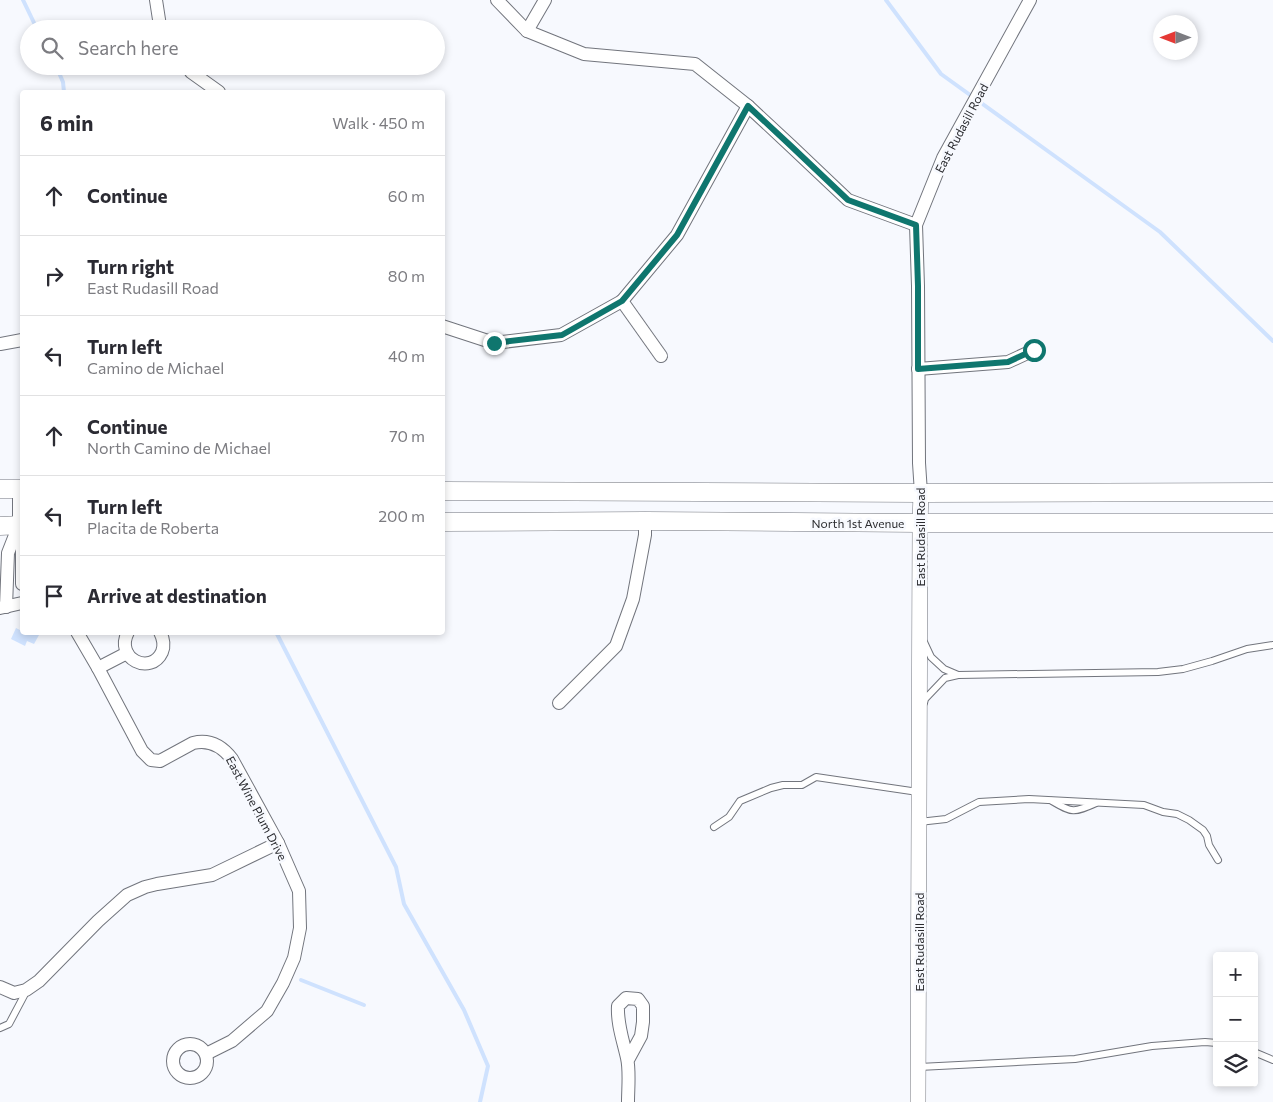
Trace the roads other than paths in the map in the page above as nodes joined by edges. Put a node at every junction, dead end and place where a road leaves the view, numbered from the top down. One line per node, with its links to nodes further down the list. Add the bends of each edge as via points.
1 (156, 0): 5 (street)
2 (497, 0): 6 (street)
3 (545, 0): 6 (street)
4 (1030, 0): 10 (street, East Rudasill Road, via 943,158)
5 (159, 20)
6 (527, 31): 9 (street, via 584,54 695,64)
7 (195, 75): 8 (street)
8 (216, 90)
9 (748, 106): 10 (street, via 848,200); 11 (street, via 677,235)
10 (916, 225): 17 (street, East Rudasill Road)
11 (622, 301): 12 (street, via 562,335 494,343); 16 (street)
12 (445, 327)
13 (20, 340): 14 (street)
14 (0, 344)
15 (1034, 350): 17 (street, via 1008,362)
16 (661, 356)
17 (918, 369): 22 (street, East Rudasill Road)
18 (0, 489): 19 (main road)
19 (20, 489)
20 (445, 491): 22 (main road)
21 (1273, 492): 22 (main road)
22 (922, 493): 25 (street, East Rudasill Road)
23 (645, 521): 24 (main road, North 1st Avenue); 25 (main road, North 1st Avenue); 40 (street, via 633,599 616,646)
24 (445, 522)
25 (920, 523): 26 (main road, North 1st Avenue); 32 (street, East Rudasill Road)
26 (1273, 523)
27 (0, 526): 28 (main road)
28 (20, 526)
29 (20, 528): 31 (street, via 8,553)
30 (20, 603): 31 (street)
31 (3, 607)
32 (920, 632): 39 (lane, via 931,657 944,669); 41 (street, East Rudasill Road)
33 (79, 635): 38 (street, East Wine Plum Drive)
34 (127, 635): 37 (street)
35 (161, 635): 37 (street, via 164,641 161,654 150,663 137,662)
36 (1273, 645): 39 (lane, via 1247,649 1183,669 1158,672)
37 (127, 653): 38 (street)
38 (98, 668): 45 (street, East Wine Plum Drive, via 142,751 151,760 160,761 193,743 216,744 232,758)
39 (958, 675): 41 (lane, via 945,678 925,699)
40 (559, 703)
41 (920, 713): 42 (street, East Rudasill Road)
42 (919, 792): 43 (street, East Rudasill Road); 44 (lane, via 816,777 802,786 771,788 740,801 729,817)
43 (919, 822): 46 (lane, via 946,819 979,802 1029,799 1144,805 1177,814 1203,830); 55 (street, East Rudasill Road)
44 (714, 827)
45 (278, 843): 48 (street, via 212,875 157,884 127,895); 51 (street, East Wine Plum Drive, via 299,891 300,928 294,958 267,1011 232,1041)
46 (1218, 860)
47 (0, 987): 48 (street, via 14,993)
48 (28, 989): 49 (lane, via 9,1024)
49 (0, 1028)
50 (1213, 1042): 55 (lane, via 1152,1046 1074,1059)
51 (206, 1054)
52 (1258, 1054): 54 (lane)
53 (628, 1060): 56 (street)
54 (1273, 1060)
55 (919, 1067): 57 (street, East Rudasill Road)
56 (628, 1102)
57 (918, 1102)

